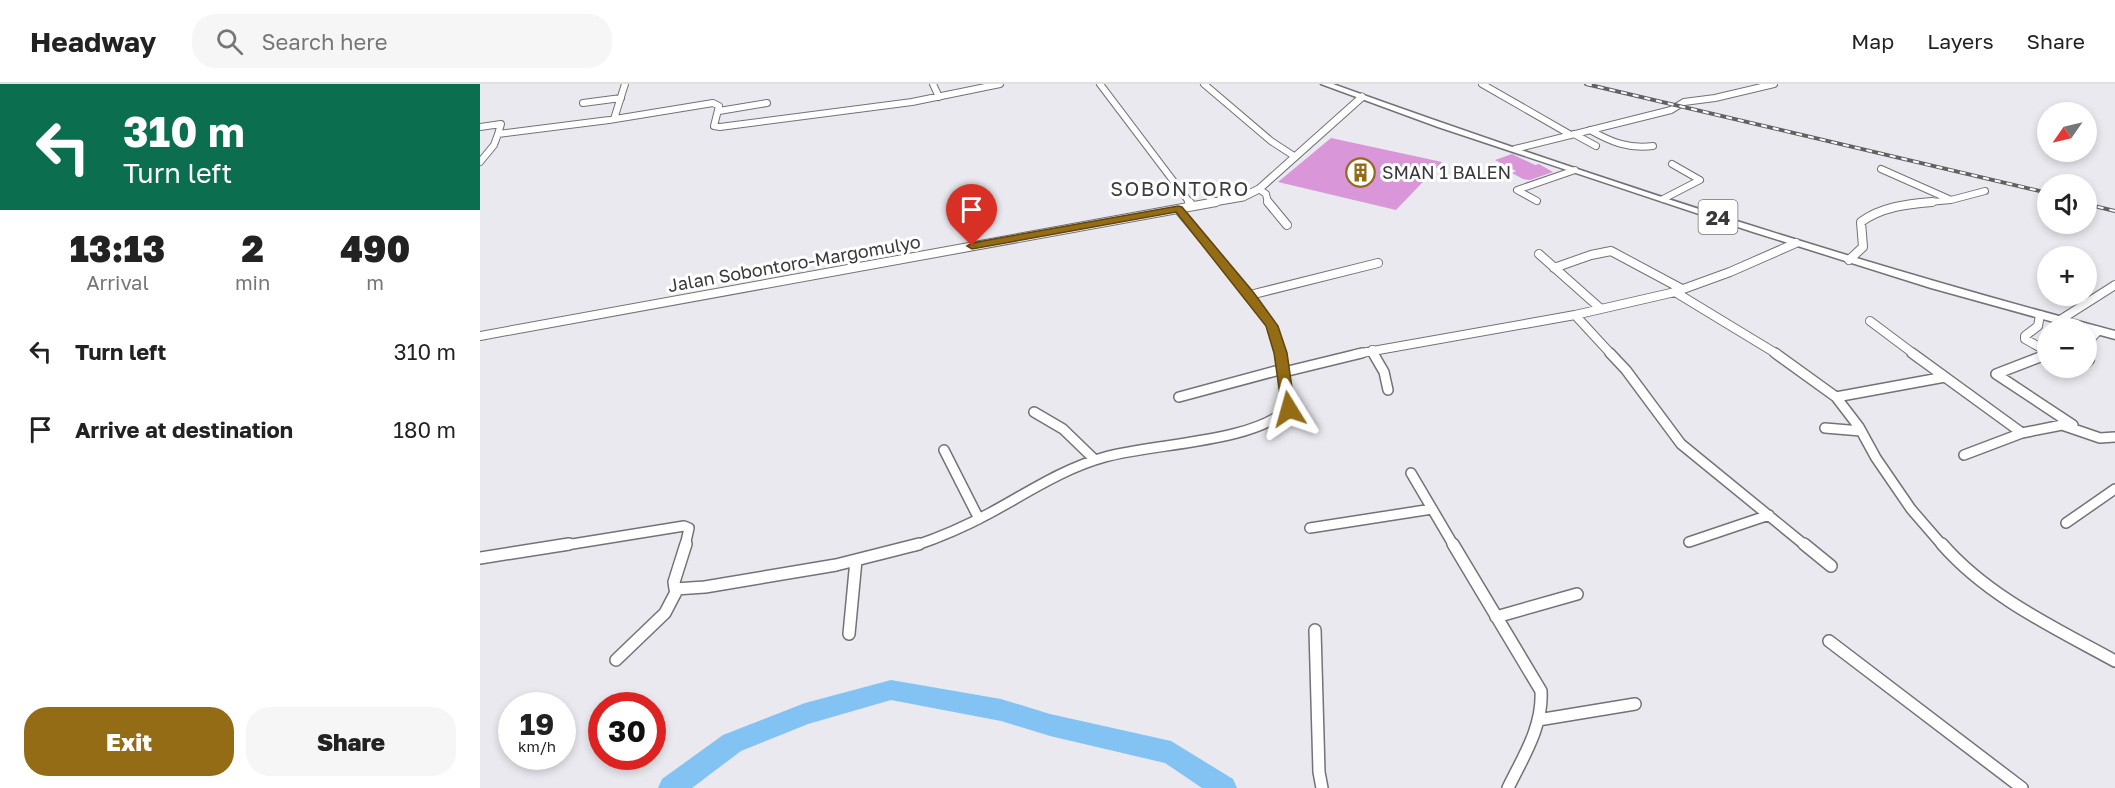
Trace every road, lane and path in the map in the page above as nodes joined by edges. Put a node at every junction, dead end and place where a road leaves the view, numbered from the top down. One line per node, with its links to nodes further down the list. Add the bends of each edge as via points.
1 (625, 84): 10 (street)
2 (933, 84): 9 (street)
3 (1000, 84): 9 (street)
4 (1100, 84): 33 (street)
5 (1204, 84): 23 (street)
6 (1325, 84): 11 (highway, 24)
7 (1482, 84): 19 (street)
8 (1774, 84): 17 (street, via 1681,103 1671,110)
9 (939, 97): 14 (street, via 716,127)
10 (621, 98): 12 (street); 15 (street)
11 (1362, 98): 22 (highway, 24); 23 (street, Jalan Sobontoro-Margomulyo)
12 (583, 103)
13 (768, 103): 14 (street)
14 (719, 111): 15 (street, via 718,104 706,103)
15 (614, 119): 18 (street)
16 (480, 127): 18 (street, via 501,124)
17 (1590, 130): 19 (street); 21 (street, via 1623,148)
18 (498, 134): 24 (street)
19 (1573, 135): 20 (street); 22 (street)
20 (1596, 146)
21 (1653, 146)
22 (1515, 149): 27 (highway, 24)
23 (1294, 156): 28 (street, Jalan Sobontoro-Margomulyo)
24 (480, 162)
25 (1672, 164): 30 (street, via 1701,180)
26 (1881, 169): 31 (street)
27 (1575, 170): 30 (highway, 24); 32 (street, via 1517,190)
28 (1259, 189): 33 (street, Jalan Sobontoro-Margomulyo, via 1243,197); 35 (street, via 1266,194 1269,207)
29 (1985, 191): 31 (street)
30 (1664, 199): 36 (highway, 24)
31 (1950, 200): 38 (street, via 1870,215 1861,222 1863,247)
32 (1537, 201)
33 (1192, 206): 34 (street, Jalan Sobontoro-Margomulyo)
34 (1178, 209): 43 (street); 53 (street, Jalan Sobontoro-Margomulyo)
35 (1287, 225)
36 (1796, 243): 38 (highway, 24); 42 (street)
37 (1539, 254): 40 (street)
38 (1849, 260): 46 (highway, 24)
39 (1378, 263): 43 (street)
40 (1554, 268): 42 (street, via 1611,251); 44 (street)
41 (2115, 285): 48 (street)
42 (1678, 290): 44 (street); 61 (street)
43 (1250, 295): 57 (street, via 1275,331)
44 (1602, 309): 45 (street)
45 (1575, 315): 55 (street); 74 (street, via 1626,370 1681,444)
46 (2040, 315): 47 (highway, 24)
47 (2052, 318)
48 (2063, 318)
49 (1870, 321): 58 (street)
50 (2037, 328): 54 (street, via 2025,339)
51 (2098, 331): 52 (highway, 24)
52 (2115, 335)
53 (480, 336)
54 (2037, 346)
55 (1372, 350): 57 (street); 59 (street)
56 (2037, 357): 64 (street, via 1996,374)
57 (1283, 370): 60 (street); 70 (street, via 1289,409 1271,422 1230,434)
58 (1945, 377): 61 (street); 66 (street)
59 (1389, 390)
60 (1179, 397)
61 (1836, 397): 65 (street)
62 (1034, 412): 70 (street, via 1063,429)
63 (1825, 428): 65 (street)
64 (2080, 430): 66 (street, via 2060,424); 67 (street)
65 (1861, 431): 89 (street, via 1911,509 1964,566 2010,602)
66 (2022, 433): 69 (street)
67 (2114, 440)
68 (944, 450): 75 (street)
69 (1964, 455)
70 (1094, 459): 75 (street)
71 (1411, 473): 73 (street)
72 (2115, 489): 76 (street)
73 (1432, 509): 77 (street); 84 (street)
74 (1769, 515): 78 (street); 81 (street)
75 (979, 519): 80 (street, via 926,541)
76 (2066, 523)
77 (1310, 528)
78 (1689, 543)
79 (480, 558): 82 (street, via 686,526 689,533 674,582)
80 (856, 560): 82 (street); 86 (street)
81 (1830, 566)
82 (677, 590): 88 (street, via 665,613)
83 (1577, 594): 84 (street)
84 (1496, 617): 91 (street, via 1541,691)
85 (1315, 630): 92 (street)
86 (849, 634)
87 (1829, 641): 94 (street)
88 (616, 660)
89 (2115, 661)
90 (1635, 704): 91 (street)
91 (1538, 720): 93 (street)
92 (1322, 788)
93 (1508, 788)
94 (2022, 788)

